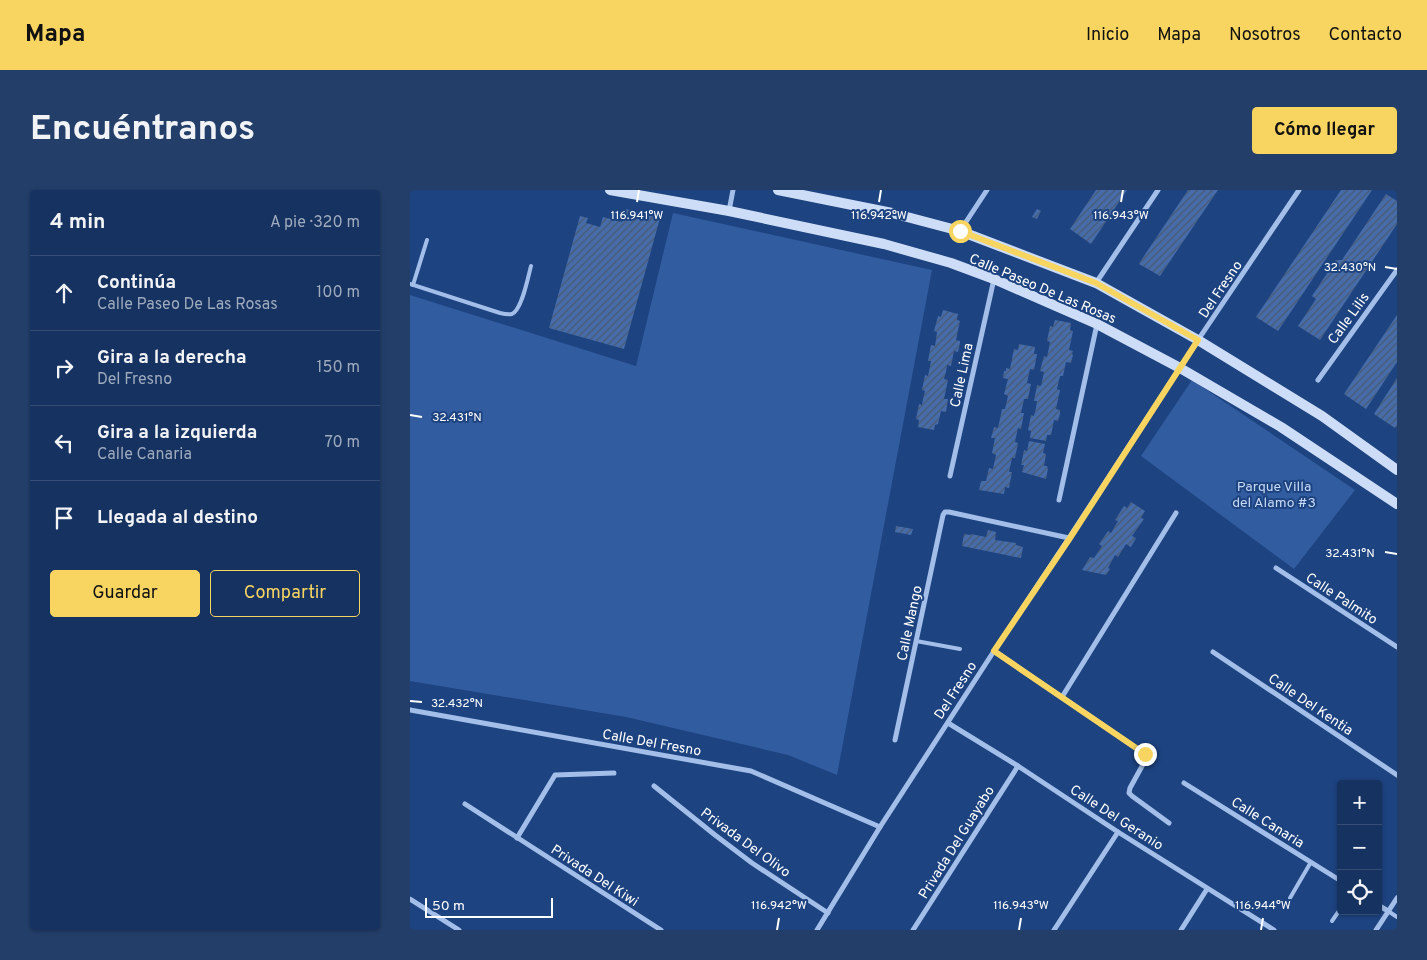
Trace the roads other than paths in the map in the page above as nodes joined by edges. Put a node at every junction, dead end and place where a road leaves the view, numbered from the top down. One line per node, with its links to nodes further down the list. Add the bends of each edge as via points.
1 (610, 190): 7 (street, Calle Paseo De Las Rosas)
2 (733, 190): 7 (street)
3 (778, 190): 8 (street, Calle Paseo De Las Rosas, via 892,213)
4 (987, 190): 8 (street)
5 (1158, 190): 13 (street)
6 (1299, 190): 16 (street, Del Fresno)
7 (729, 212): 12 (street, Calle Paseo De Las Rosas, via 884,244)
8 (960, 231): 13 (street, Calle Paseo De Las Rosas)
9 (427, 240): 14 (lane)
10 (531, 266): 14 (lane, via 519,306 508,315)
11 (1397, 270): 18 (street, Calle Lilis)
12 (994, 279): 15 (street, Calle Paseo De Las Rosas); 20 (street, Calle Lima)
13 (1096, 283): 16 (street, Calle Paseo De Las Rosas)
14 (412, 284)
15 (1097, 324): 17 (street, Calle Paseo De Las Rosas); 21 (street)
16 (1198, 340): 17 (street, Del Fresno); 19 (street, Calle Paseo De Las Rosas, via 1322,416)
17 (1180, 368): 22 (street, Calle Paseo De Las Rosas, via 1281,427); 24 (street, Del Fresno)
18 (1318, 380)
19 (1397, 470)
20 (950, 476)
21 (1059, 500)
22 (1397, 504)
23 (1176, 513): 31 (street)
24 (1070, 538): 26 (street, Calle Mango, via 945,512); 29 (street, Del Fresno)
25 (1276, 568): 27 (street, Calle Palmito)
26 (916, 640): 28 (lane); 34 (street, Calle Mango)
27 (1397, 647)
28 (960, 649)
29 (994, 651): 31 (street); 33 (street, Del Fresno)
30 (1212, 652): 37 (street, Calle Del Kentia)
31 (1062, 697): 41 (street, via 1145,754 1146,759 1129,793)
32 (410, 710): 42 (street, Calle Del Fresno, via 751,771)
33 (948, 723): 35 (street, Calle Del Geranio); 42 (street, Del Fresno)
34 (895, 740)
35 (1018, 766): 43 (street, Calle Del Geranio); 61 (street, Privada Del Guayabo)
36 (614, 773): 44 (street, via 556,775)
37 (1397, 776)
38 (1184, 783): 45 (street, Calle Canaria)
39 (654, 786): 53 (street, Privada Del Olivo, via 752,863)
40 (465, 804): 44 (street, Privada Del Kiwi)
41 (1169, 823)
42 (880, 827): 53 (street, Del Fresno)
43 (1118, 832): 47 (street, Calle Del Geranio); 62 (street)
44 (517, 838): 59 (street, Privada Del Kiwi)
45 (1311, 862): 46 (street, Calle Canaria); 48 (lane)
46 (1337, 878)
47 (1207, 889): 57 (street, Calle Del Geranio); 63 (street)
48 (1290, 898)
49 (1397, 898): 52 (street)
50 (410, 899): 58 (street)
51 (1382, 907): 52 (street)
52 (1388, 911): 55 (lane); 65 (street)
53 (828, 913): 60 (street, Del Fresno)
54 (1337, 914): 56 (lane)
55 (1397, 917)
56 (1332, 921)
57 (1267, 928): 64 (street, Calle Del Geranio)
58 (459, 930)
59 (661, 930)
60 (817, 930)
61 (914, 930)
62 (1054, 930)
63 (1181, 930)
64 (1274, 930)
65 (1376, 930)

